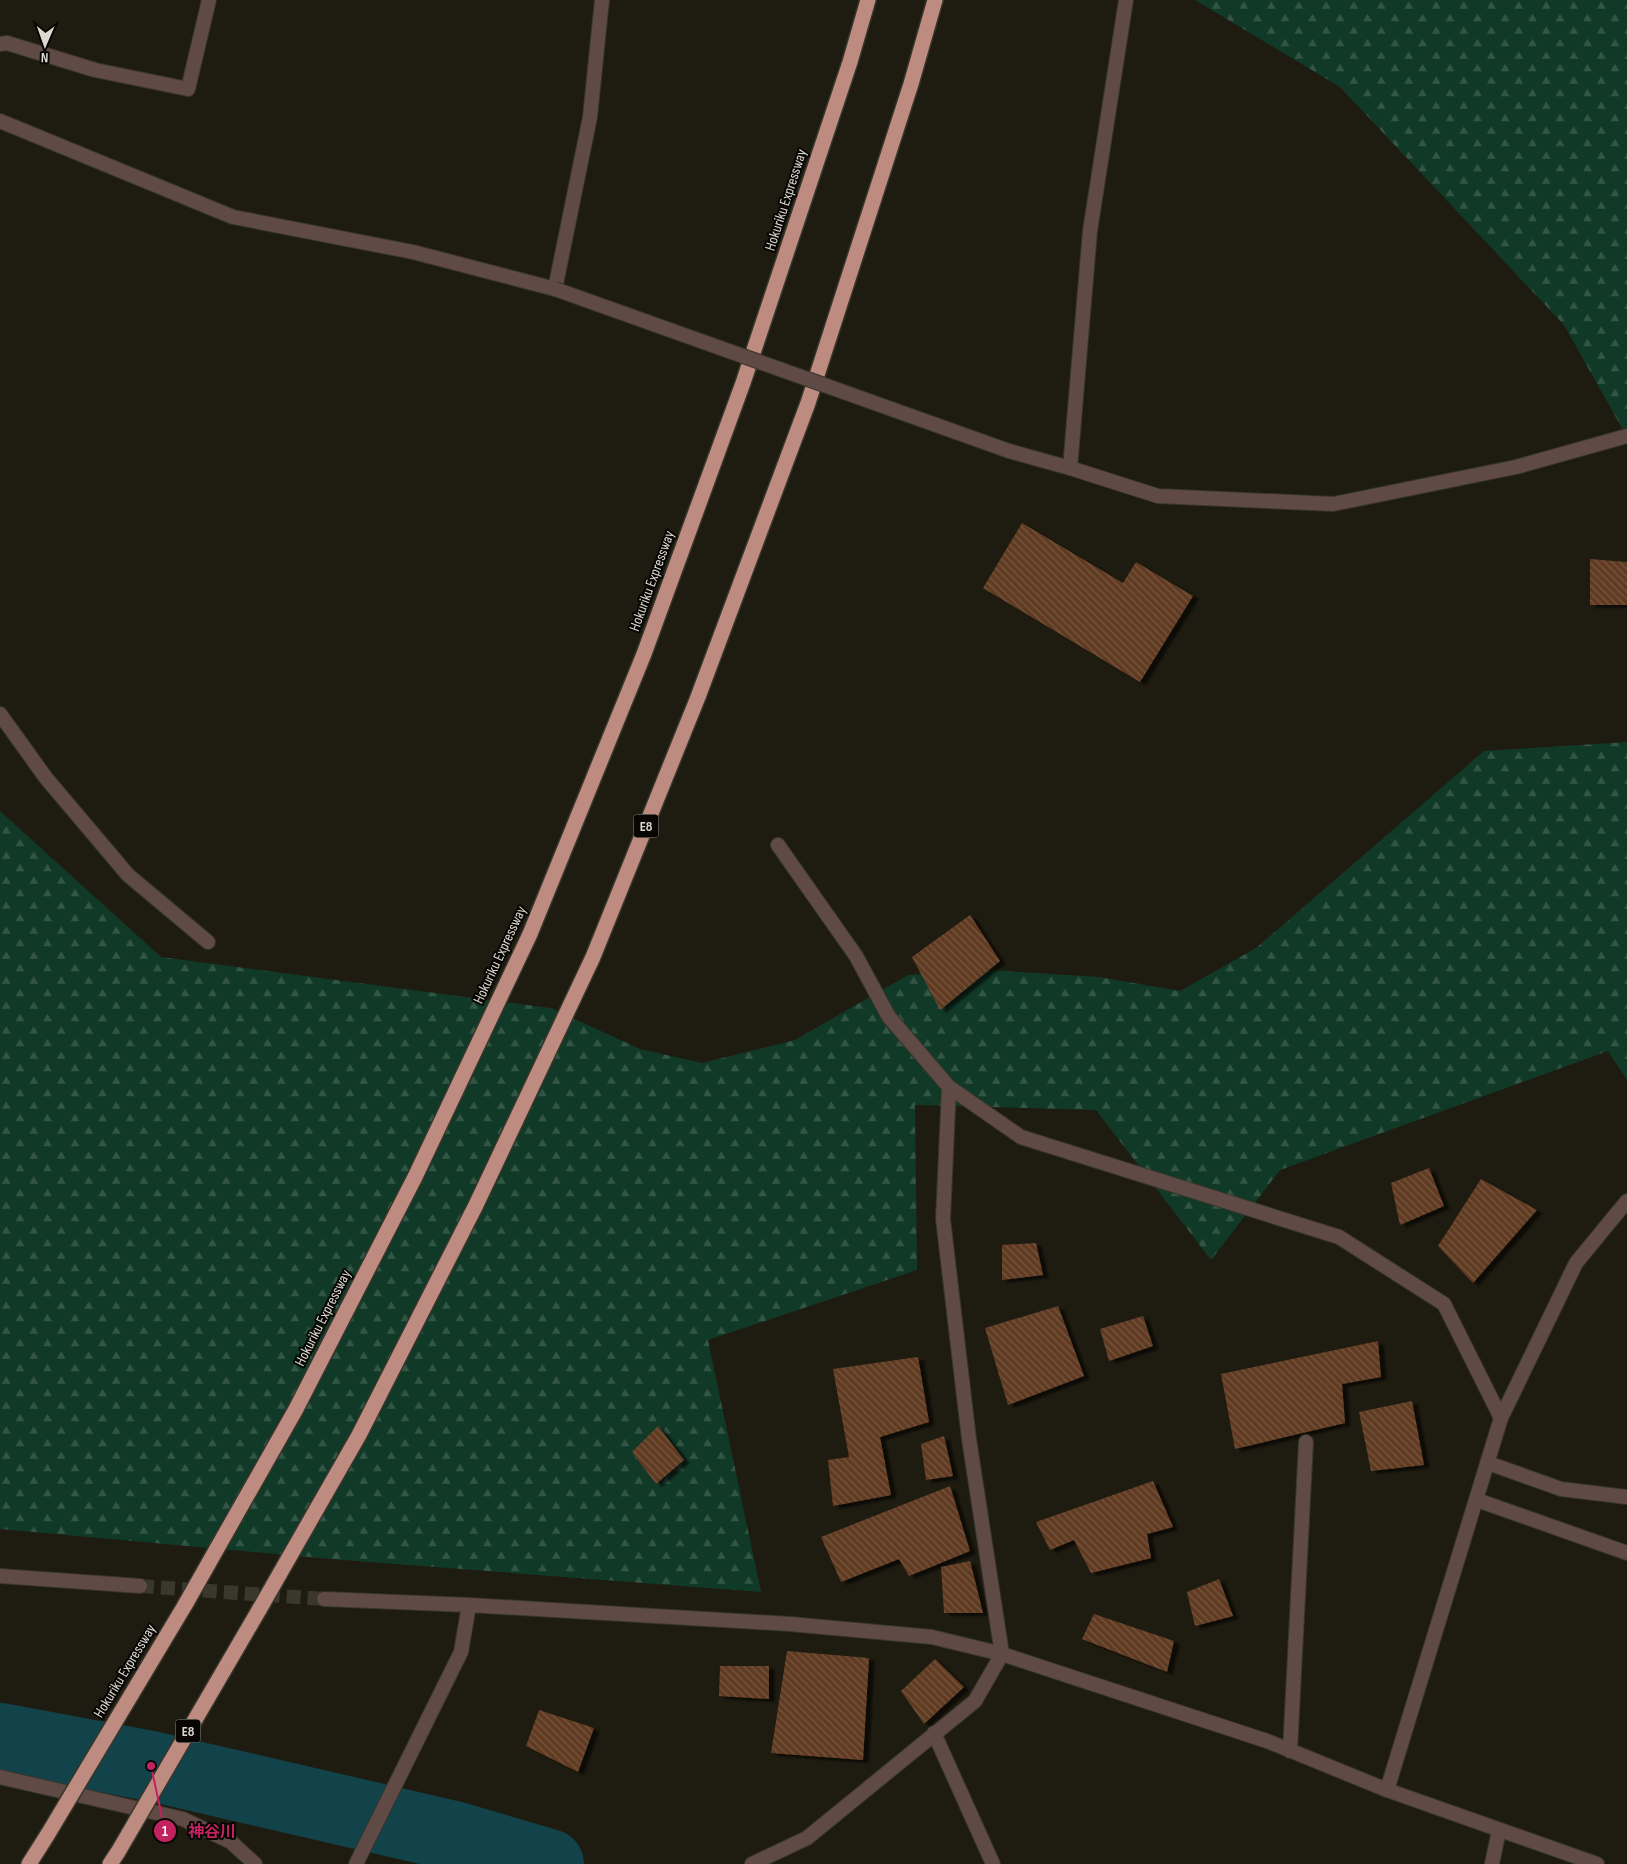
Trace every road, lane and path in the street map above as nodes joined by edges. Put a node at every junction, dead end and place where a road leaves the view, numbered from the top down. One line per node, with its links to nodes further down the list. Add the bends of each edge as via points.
1 (209, 0): 6 (street, via 188,89 95,70 7,43)
2 (602, 0): 8 (street, via 590,117)
3 (868, 0): 34 (highway, Hokuriku Expressway, bridge, via 743,383 644,654 530,934 415,1177 305,1392 186,1605)
4 (935, 0): 32 (highway, E8, bridge, via 808,403 698,697 593,957 476,1205 359,1435)
5 (1126, 0): 10 (street, via 1090,231)
6 (0, 44)
7 (0, 121): 8 (street, via 234,217 413,252)
8 (555, 289): 10 (street, bridge, via 1009,451)
9 (1627, 436): 10 (street, via 1516,468 1333,504 1158,496)
10 (1070, 468)
11 (0, 714): 13 (street, via 46,778 128,875)
12 (778, 845): 14 (street, via 856,956 889,1017)
13 (208, 942)
14 (949, 1087): 16 (street, via 1021,1137 1339,1237 1444,1304); 26 (street, via 943,1219 968,1439)
15 (1627, 1200): 16 (street, via 1576,1263)
16 (1501, 1418): 18 (street)
17 (1306, 1442): 28 (street)
18 (1488, 1463): 19 (street, via 1562,1489); 20 (street)
19 (1627, 1497)
20 (1477, 1500): 21 (street); 30 (street)
21 (1627, 1553)
22 (0, 1576): 23 (street)
23 (140, 1586)
24 (324, 1599): 25 (street)
25 (470, 1605): 26 (street, via 790,1624 932,1637); 33 (street, via 460,1652)
26 (1002, 1654): 27 (street, via 974,1701); 28 (street)
27 (934, 1733): 36 (street, via 806,1838); 37 (street)
28 (1290, 1751): 30 (street)
29 (0, 1777): 35 (street, via 183,1819 231,1842)
30 (1387, 1790): 31 (street)
31 (1499, 1830): 38 (street); 39 (street)
32 (114, 1858)
33 (357, 1861)
34 (29, 1864)
35 (255, 1864)
36 (752, 1864)
37 (993, 1864)
38 (1492, 1864)
39 (1597, 1864)

